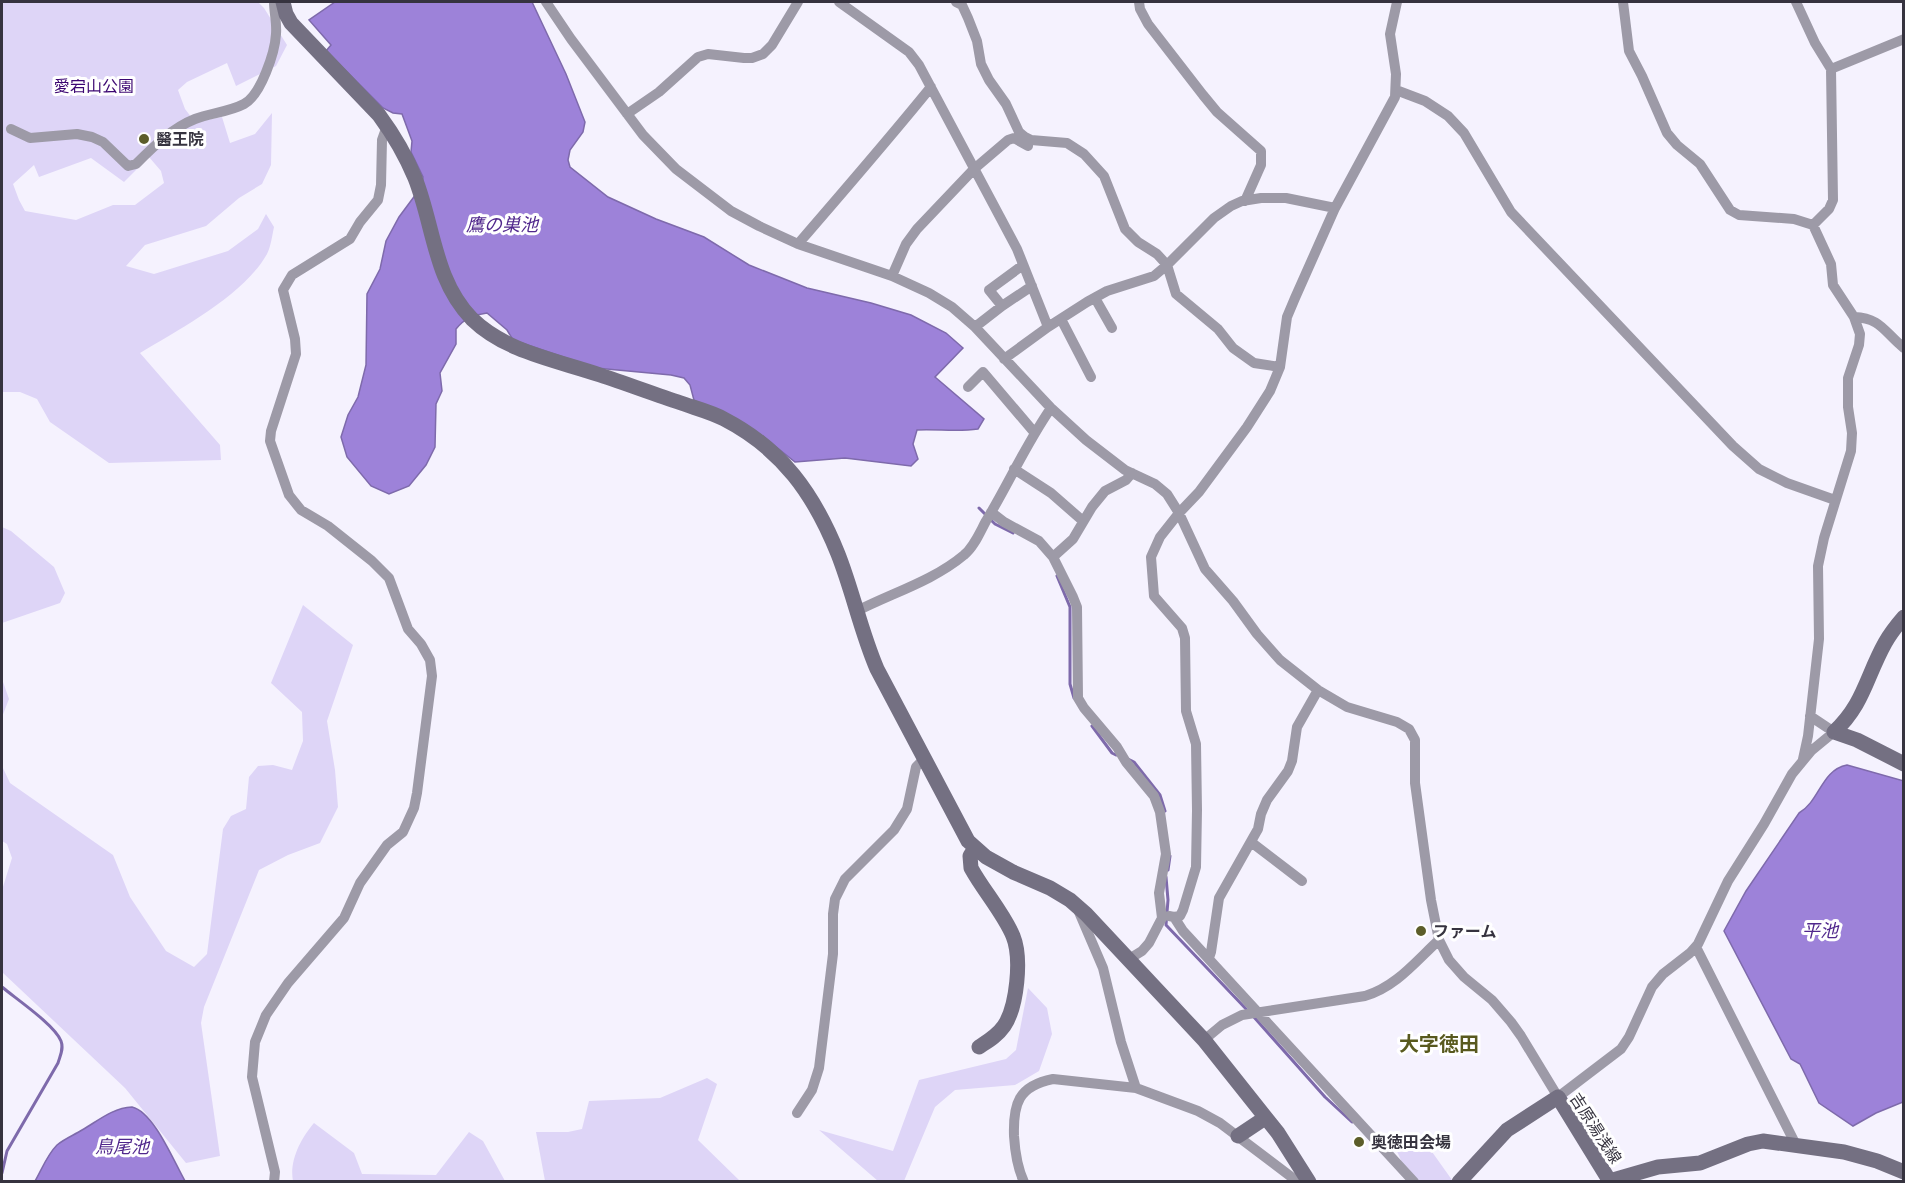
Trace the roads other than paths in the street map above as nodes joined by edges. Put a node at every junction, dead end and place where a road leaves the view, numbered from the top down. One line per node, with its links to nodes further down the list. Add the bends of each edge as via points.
1 (274, 2): 17 (street, via 276,37 254,95 244,104 173,130 136,164 128,166 92,136 30,138)
2 (283, 2): 16 (street, via 291,23)
3 (546, 2): 15 (street)
4 (798, 2): 15 (street, via 763,54 752,58 708,54 698,57)
5 (838, 2): 13 (street, via 909,52)
6 (956, 2): 18 (street, via 968,18 981,64 1019,132 1028,139)
7 (1139, 2): 20 (street, via 1148,24 1210,104 1262,152 1261,165)
8 (1397, 2): 14 (street, via 1390,34)
9 (1623, 2): 22 (street, via 1629,51 1667,133 1700,164 1730,210 1739,215 1794,219)
10 (1796, 2): 12 (street)
11 (1904, 39): 12 (street)
12 (1832, 69): 22 (street, via 1833,200)
13 (931, 87): 19 (street); 23 (street)
14 (1396, 90): 21 (street); 44 (street, via 1425,101 1448,116 1464,133 1511,212 1733,446 1759,469)
15 (627, 114): 23 (street, via 676,169 731,211)
16 (387, 126): 49 (street, via 415,178 443,275 474,321 497,338 531,354 723,418 758,441 802,484 822,516); 78 (street, via 382,140 378,200 350,239 292,275 284,290 296,354 270,441 289,495 301,510 328,526 389,578 408,629 430,660 432,676 417,793 404,832 387,845 360,883 344,918 288,983 266,1015 255,1042 252,1077 275,1172)
17 (11, 129)
18 (1045, 141): 19 (street, via 1035,147 1012,138); 25 (street, via 1067,143 1091,160 1104,176 1125,229)
19 (974, 169): 24 (street); 26 (street, via 917,229)
20 (1245, 201): 21 (street, via 1286,198); 25 (street, via 1214,218)
21 (1335, 208): 37 (street, via 1287,317)
22 (1813, 225): 30 (street, via 1831,264 1833,285)
23 (798, 244): 26 (street)
24 (1023, 265): 27 (street); 29 (street, via 989,290)
25 (1167, 265): 28 (street, via 1154,276); 37 (street, via 1176,294 1218,329 1233,348 1254,363)
26 (892, 276): 32 (street, via 952,307)
27 (1032, 286): 29 (street); 33 (street)
28 (1095, 298): 31 (street); 34 (street)
29 (1002, 306): 32 (street)
30 (1854, 317): 35 (street, via 1875,321); 44 (street, via 1860,334 1848,378 1851,451)
31 (1061, 319): 33 (street); 38 (street)
32 (975, 327): 36 (street)
33 (1048, 327): 36 (street)
34 (1112, 328)
35 (1904, 348)
36 (1004, 359): 40 (street)
37 (1280, 368): 46 (street, via 1247,427)
38 (1091, 377)
39 (968, 387): 41 (street, via 983,372)
40 (1051, 408): 41 (street); 43 (street, via 1086,441)
41 (1034, 432): 42 (street)
42 (1014, 469): 45 (street); 47 (street, via 1051,493)
43 (1132, 473): 46 (street, via 1167,494); 47 (street, via 1105,491)
44 (1835, 500): 52 (street, via 1818,566 1819,639)
45 (991, 513): 48 (street, via 1039,541); 49 (street, via 966,554)
46 (1179, 513): 51 (street, via 1205,569 1280,660); 61 (street, via 1160,537 1151,557 1154,596 1182,628 1185,638 1186,711 1196,744 1196,867 1183,910)
47 (1083, 521): 48 (street, via 1073,538)
48 (1053, 557): 62 (street, via 1077,607 1078,698 1154,796 1160,812 1166,854 1159,893)
49 (857, 612): 54 (street, via 869,652)
50 (1904, 617): 53 (street, via 1884,644 1858,704)
51 (1318, 690): 57 (street, via 1297,727 1290,765 1265,805); 63 (street, via 1347,707 1402,724 1413,735 1415,783)
52 (1810, 716): 53 (street); 55 (street)
53 (1834, 732): 55 (street); 56 (street)
54 (923, 759): 58 (street, via 957,824); 72 (street, via 916,767 907,809 894,830 845,879 836,898 819,1068 812,1090)
55 (1803, 760): 64 (street, via 1728,881)
56 (1904, 764)
57 (1251, 842): 59 (street); 65 (street, via 1219,898)
58 (975, 848): 60 (street, via 986,858 1050,888); 69 (street, via 969,861 971,868 1011,932 1018,957 1014,996 1006,1022)
59 (1302, 880)
60 (1077, 906): 66 (street); 70 (street, via 1103,968)
61 (1174, 917): 62 (street); 65 (street)
62 (1162, 918): 66 (street, via 1149,943)
63 (1439, 940): 67 (street, via 1387,988 1377,992); 71 (street, via 1449,960 1492,1000 1521,1036)
64 (1696, 947): 71 (street, via 1652,987 1621,1049); 75 (street)
65 (1209, 958): 67 (street)
66 (1129, 959): 68 (street)
67 (1258, 1012): 68 (street, via 1229,1021); 82 (street)
68 (1204, 1040): 73 (street)
69 (979, 1047)
70 (1136, 1088): 74 (street, via 1210,1117); 79 (street, via 1053,1079 1030,1086 1017,1101 1013,1118 1016,1162)
71 (1558, 1097): 77 (street, 吉原湯浅線); 83 (street, 吉原湯浅線, via 1507,1130)
72 (797, 1113)
73 (1265, 1118): 74 (street); 81 (street)
74 (1238, 1136): 80 (street)
75 (1796, 1145): 76 (street, 吉原湯浅線, via 1844,1152); 77 (street, 吉原湯浅線, via 1753,1143 1700,1163 1663,1166)
76 (1904, 1172)
77 (1609, 1181)
78 (274, 1182)
79 (1024, 1182)
80 (1298, 1182)
81 (1309, 1182)
82 (1414, 1182)
83 (1459, 1182)

